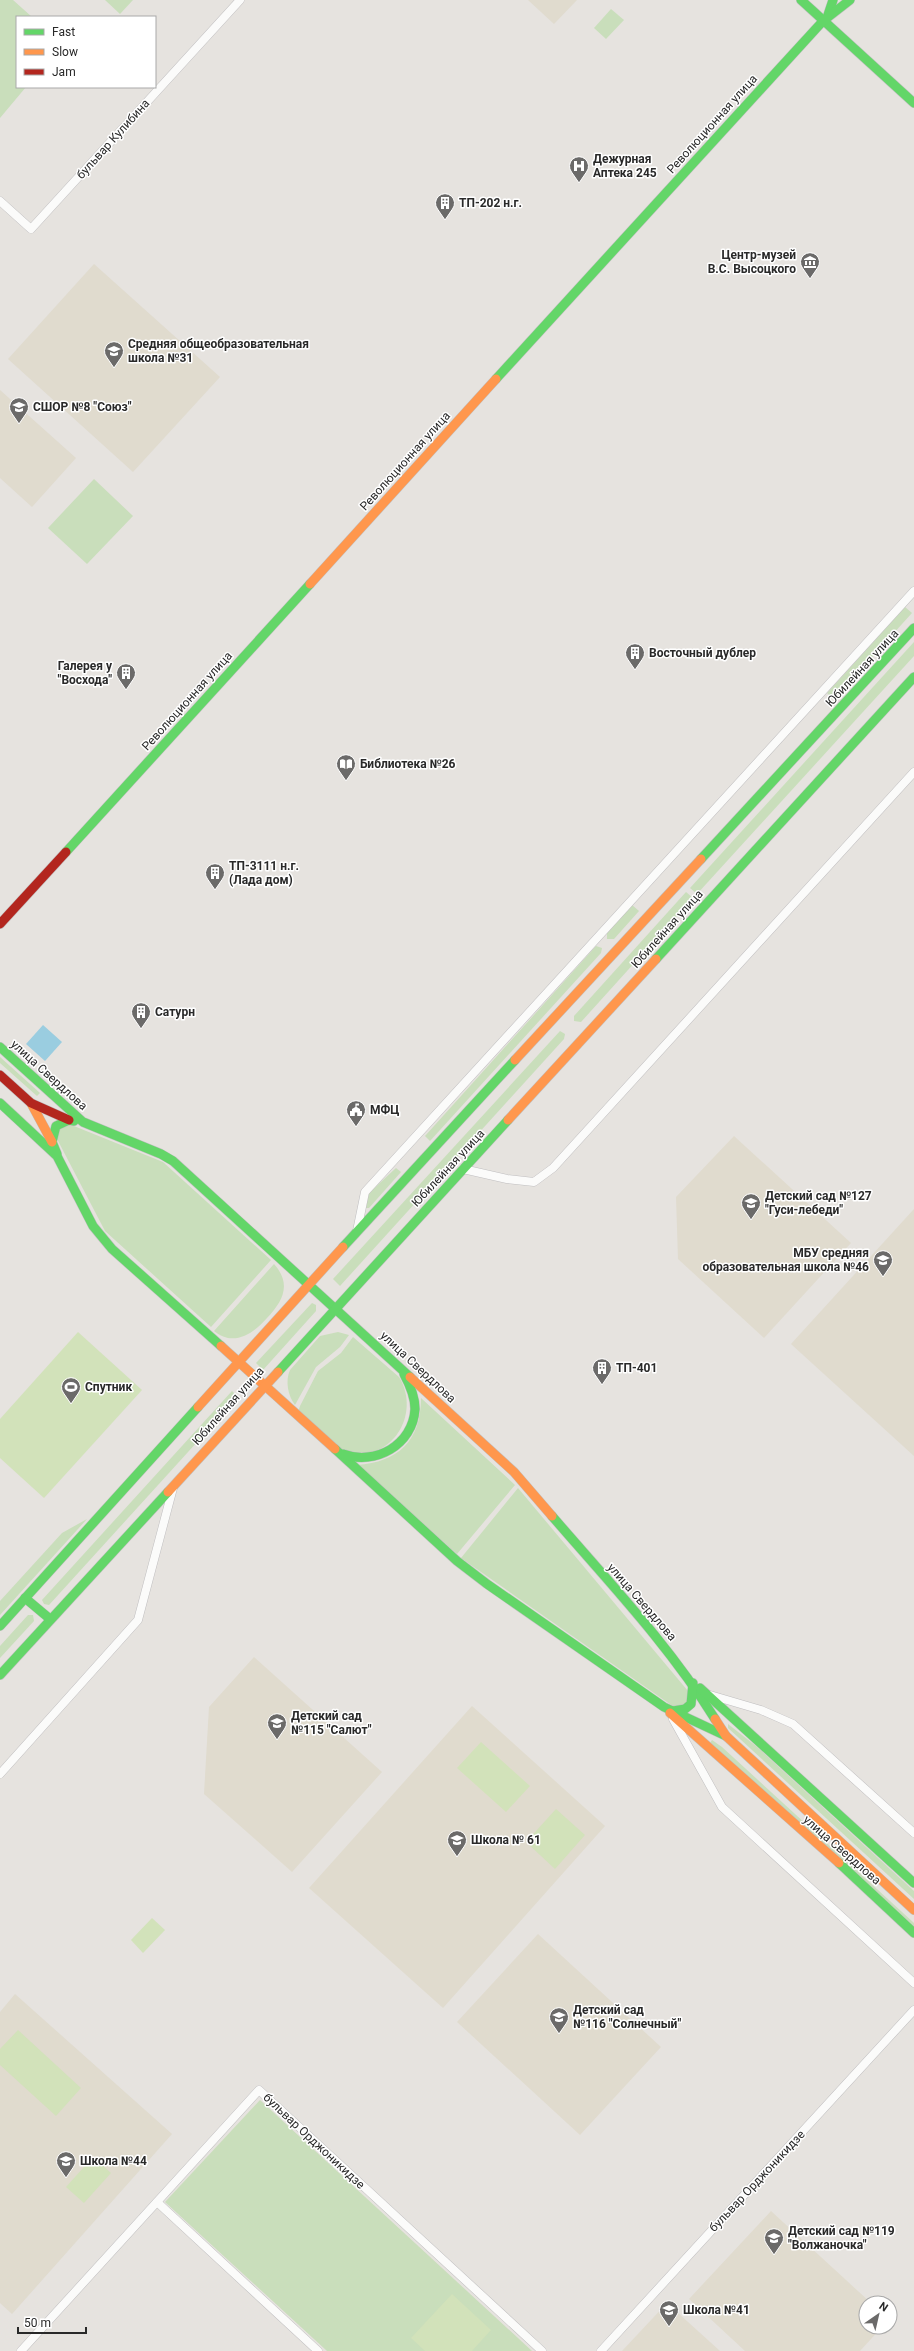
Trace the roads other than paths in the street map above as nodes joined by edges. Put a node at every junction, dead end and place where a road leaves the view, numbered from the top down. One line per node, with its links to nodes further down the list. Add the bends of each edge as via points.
1 (240, 0): 7 (street, бульвар Кулибина, via 31,229)
2 (801, 0): 5 (main road)
3 (833, 0): 5 (main road)
4 (850, 0): 5 (main road)
5 (826, 18): 6 (main road); 12 (main road, Революционная улица)
6 (914, 103)
7 (0, 201)
8 (914, 591): 22 (street, via 365,1192)
9 (914, 628): 22 (main road, Юбилейная улица)
10 (914, 677): 21 (main road, Юбилейная улица)
11 (914, 772): 21 (street, via 553,1168 534,1182)
12 (0, 924)
13 (0, 1047): 18 (main road, улица Свердлова)
14 (0, 1075): 15 (main road, улица Свердлова)
15 (31, 1103): 17 (main road, улица Свердлова); 19 (main road, улица Свердлова)
16 (0, 1104): 20 (main road, улица Свердлова)
17 (69, 1120): 18 (main road, улица Свердлова); 19 (main road, улица Свердлова, via 56,1126)
18 (83, 1122): 23 (main road, улица Свердлова, via 173,1161)
19 (52, 1142): 20 (main road, улица Свердлова)
20 (57, 1156): 25 (main road, улица Свердлова, via 93,1226 102,1238)
21 (463, 1169): 24 (main road, Юбилейная улица)
22 (357, 1231): 23 (main road, Юбилейная улица)
23 (309, 1283): 24 (main road, улица Свердлова); 25 (main road, Юбилейная улица)
24 (336, 1308): 26 (main road, улица Свердлова); 27 (main road, Юбилейная улица)
25 (238, 1362): 27 (main road, улица Свердлова); 30 (main road, Юбилейная улица)
26 (401, 1368): 28 (main road, via 411,1387 414,1400 412,1422 404,1438 380,1456 368,1459 355,1459); 34 (main road, улица Свердлова, via 514,1472)
27 (264, 1384): 28 (main road, улица Свердлова); 29 (main road, Юбилейная улица)
28 (336, 1450): 36 (main road, улица Свердлова, via 469,1570)
29 (174, 1484): 31 (main road, Юбилейная улица); 38 (street, via 138,1620)
30 (25, 1598): 31 (main road); 32 (main road, Юбилейная улица)
31 (50, 1619): 33 (main road, Юбилейная улица)
32 (0, 1626)
33 (0, 1675)
34 (693, 1683): 35 (main road, улица Свердлова); 36 (main road, via 694,1700 684,1711); 37 (main road, улица Свердлова)
35 (709, 1695): 39 (street, via 761,1710 793,1724); 40 (main road, улица Свердлова)
36 (672, 1713): 37 (main road, улица Свердлова); 42 (main road, улица Свердлова); 43 (street, via 722,1807)
37 (726, 1736): 41 (main road, улица Свердлова)
38 (0, 1774)
39 (914, 1833)
40 (914, 1883)
41 (914, 1910)
42 (914, 1933)
43 (914, 1983)
44 (914, 2010): 49 (street, бульвар Орджоникидзе)
45 (157, 2202): 46 (street, бульвар Орджоникидзе); 47 (street); 48 (street, бульвар Орджоникидзе, via 259,2090)
46 (21, 2351)
47 (318, 2351)
48 (542, 2351)
49 (601, 2351)

